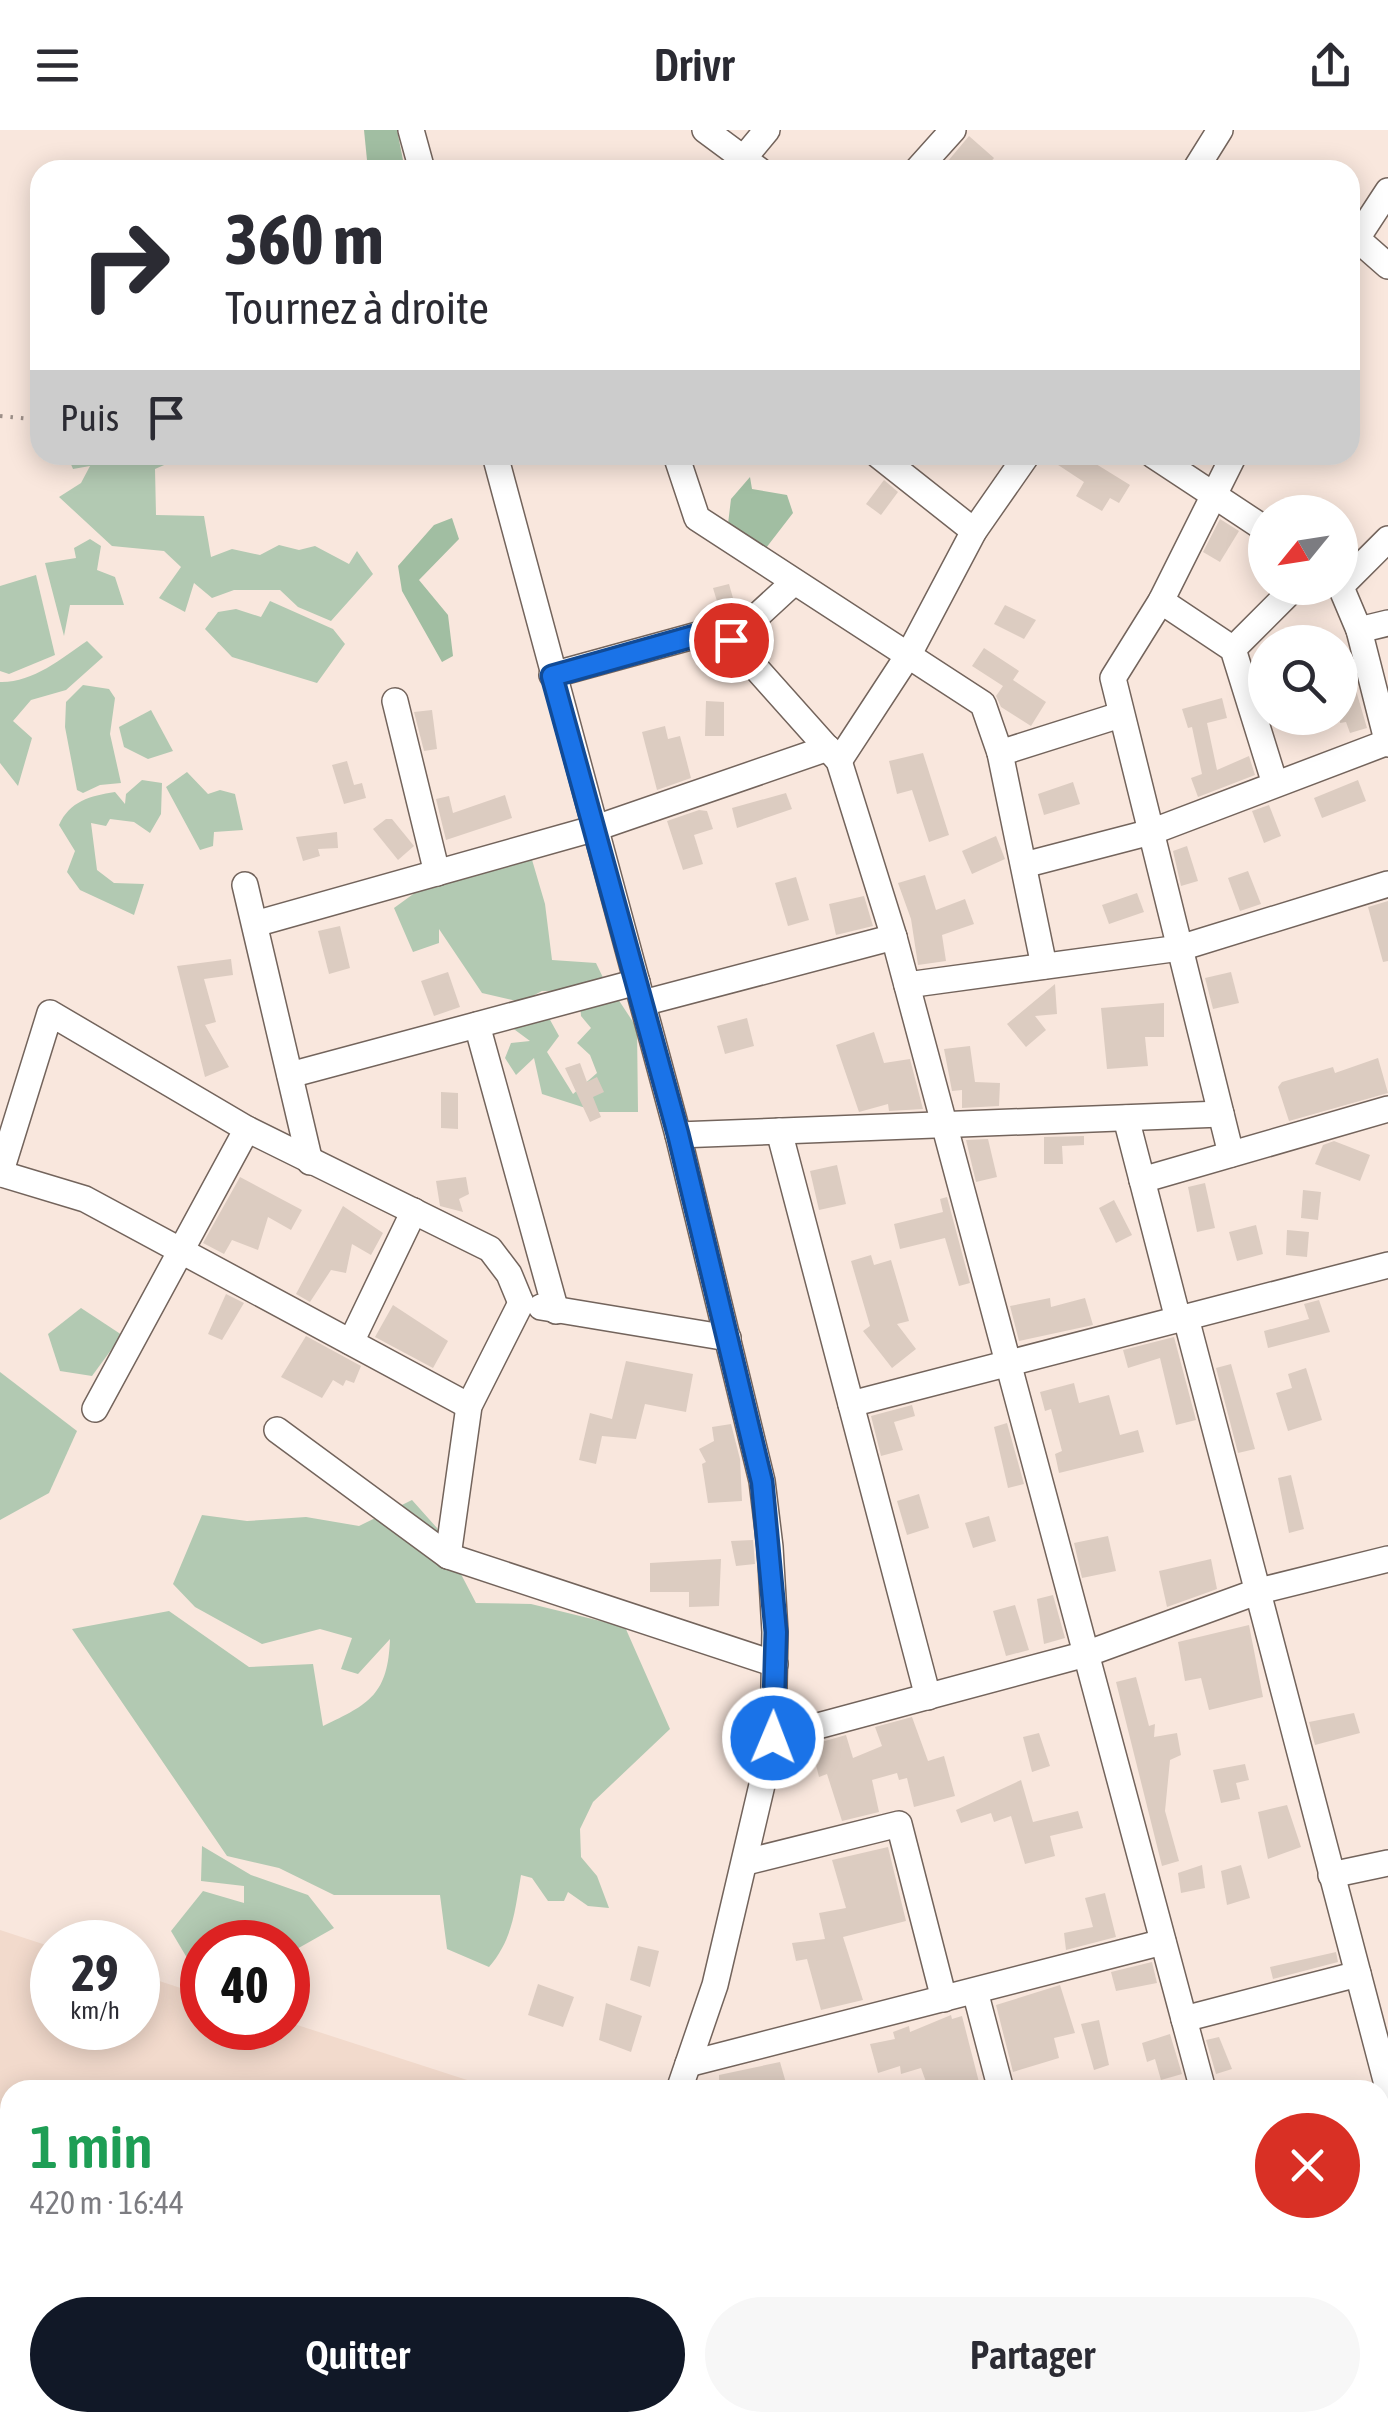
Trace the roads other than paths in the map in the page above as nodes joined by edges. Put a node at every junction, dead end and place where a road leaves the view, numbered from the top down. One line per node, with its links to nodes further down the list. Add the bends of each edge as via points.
1 (411, 130): 6 (street)
2 (705, 130): 7 (street)
3 (767, 130): 8 (street)
4 (953, 130): 9 (street)
5 (1220, 130): 10 (street)
6 (419, 160)
7 (746, 160)
8 (753, 160)
9 (926, 160)
10 (1202, 160)
11 (1388, 192): 12 (street)
12 (1360, 234)
13 (1360, 248): 14 (street)
14 (1388, 266)
15 (499, 465): 35 (street)
16 (679, 465): 26 (street, via 697,518)
17 (891, 465): 23 (street)
18 (1020, 465): 23 (street)
19 (1167, 465): 21 (street)
20 (1228, 465): 21 (street)
21 (1211, 496): 22 (street); 27 (street)
22 (1248, 519)
23 (974, 531): 34 (street)
24 (1388, 538): 25 (street)
25 (1358, 569)
26 (794, 582): 32 (street); 34 (street)
27 (1161, 600): 33 (street); 37 (street, via 1113,678)
28 (1277, 605): 33 (street)
29 (1349, 605): 31 (street)
30 (1388, 623): 31 (street)
31 (1359, 630): 38 (street)
32 (731, 640): 35 (street, via 712,631); 40 (street)
33 (1232, 649): 41 (street)
34 (909, 654): 39 (street, via 984,704); 40 (street)
35 (552, 676): 42 (street)
36 (395, 701): 45 (street)
37 (1120, 715): 39 (street); 43 (street)
38 (1388, 743): 41 (street)
39 (1000, 752): 44 (street)
40 (834, 755): 42 (street); 49 (street)
41 (1275, 784): 43 (street)
42 (596, 828): 45 (street); 53 (street)
43 (1151, 832): 44 (street); 50 (street)
44 (1024, 864): 51 (street)
45 (436, 873): 48 (street)
46 (1388, 884): 50 (street)
47 (245, 886): 48 (street)
48 (256, 924): 55 (street)
49 (894, 937): 52 (street); 53 (street)
50 (1180, 948): 51 (street); 57 (street)
51 (1044, 966): 52 (street)
52 (907, 984): 59 (street)
53 (640, 993): 54 (street); 62 (street)
54 (477, 1025): 55 (street); 71 (street)
55 (290, 1075): 64 (street)
56 (1388, 1109): 63 (street)
57 (1221, 1114): 58 (street); 63 (street)
58 (1126, 1118): 59 (street); 66 (street)
59 (944, 1125): 61 (street); 75 (street)
60 (247, 1129): 64 (street); 65 (street, via 50,1013); 68 (street)
61 (779, 1131): 62 (street); 76 (street)
62 (678, 1134): 73 (street)
63 (1231, 1154): 66 (street)
64 (310, 1162): 67 (street)
65 (1, 1174): 68 (street, via 85,1199)
66 (1142, 1180): 72 (street)
67 (414, 1210): 70 (street, via 490,1249); 74 (street)
68 (181, 1251): 74 (street); 78 (street)
69 (1388, 1265): 72 (street)
70 (522, 1303): 71 (street); 77 (street)
71 (556, 1311): 73 (street)
72 (1182, 1318): 75 (street); 82 (street)
73 (728, 1338): 84 (street, via 762,1482)
74 (351, 1342): 77 (street)
75 (1008, 1364): 76 (street); 83 (street)
76 (850, 1404): 85 (street)
77 (469, 1406): 80 (street)
78 (95, 1409)
79 (276, 1430): 80 (street)
80 (448, 1556): 84 (street)
81 (1388, 1559): 82 (street)
82 (1260, 1591): 83 (street); 89 (street)
83 (1086, 1654): 85 (street); 90 (street)
84 (775, 1664): 86 (street)
85 (928, 1697): 86 (street)
86 (773, 1738): 87 (street)
87 (746, 1862): 93 (street, via 898,1824); 95 (street)
88 (1388, 1863): 89 (street)
89 (1331, 1875): 91 (street)
90 (1163, 1942): 92 (street); 94 (street)
91 (1358, 1974): 94 (street); 99 (street)
92 (976, 1990): 93 (street); 97 (street)
93 (944, 1998): 95 (street)
94 (1184, 2019): 98 (street)
95 (688, 2064): 96 (street)
96 (682, 2080)
97 (998, 2080)
98 (1200, 2080)
99 (1386, 2080)

